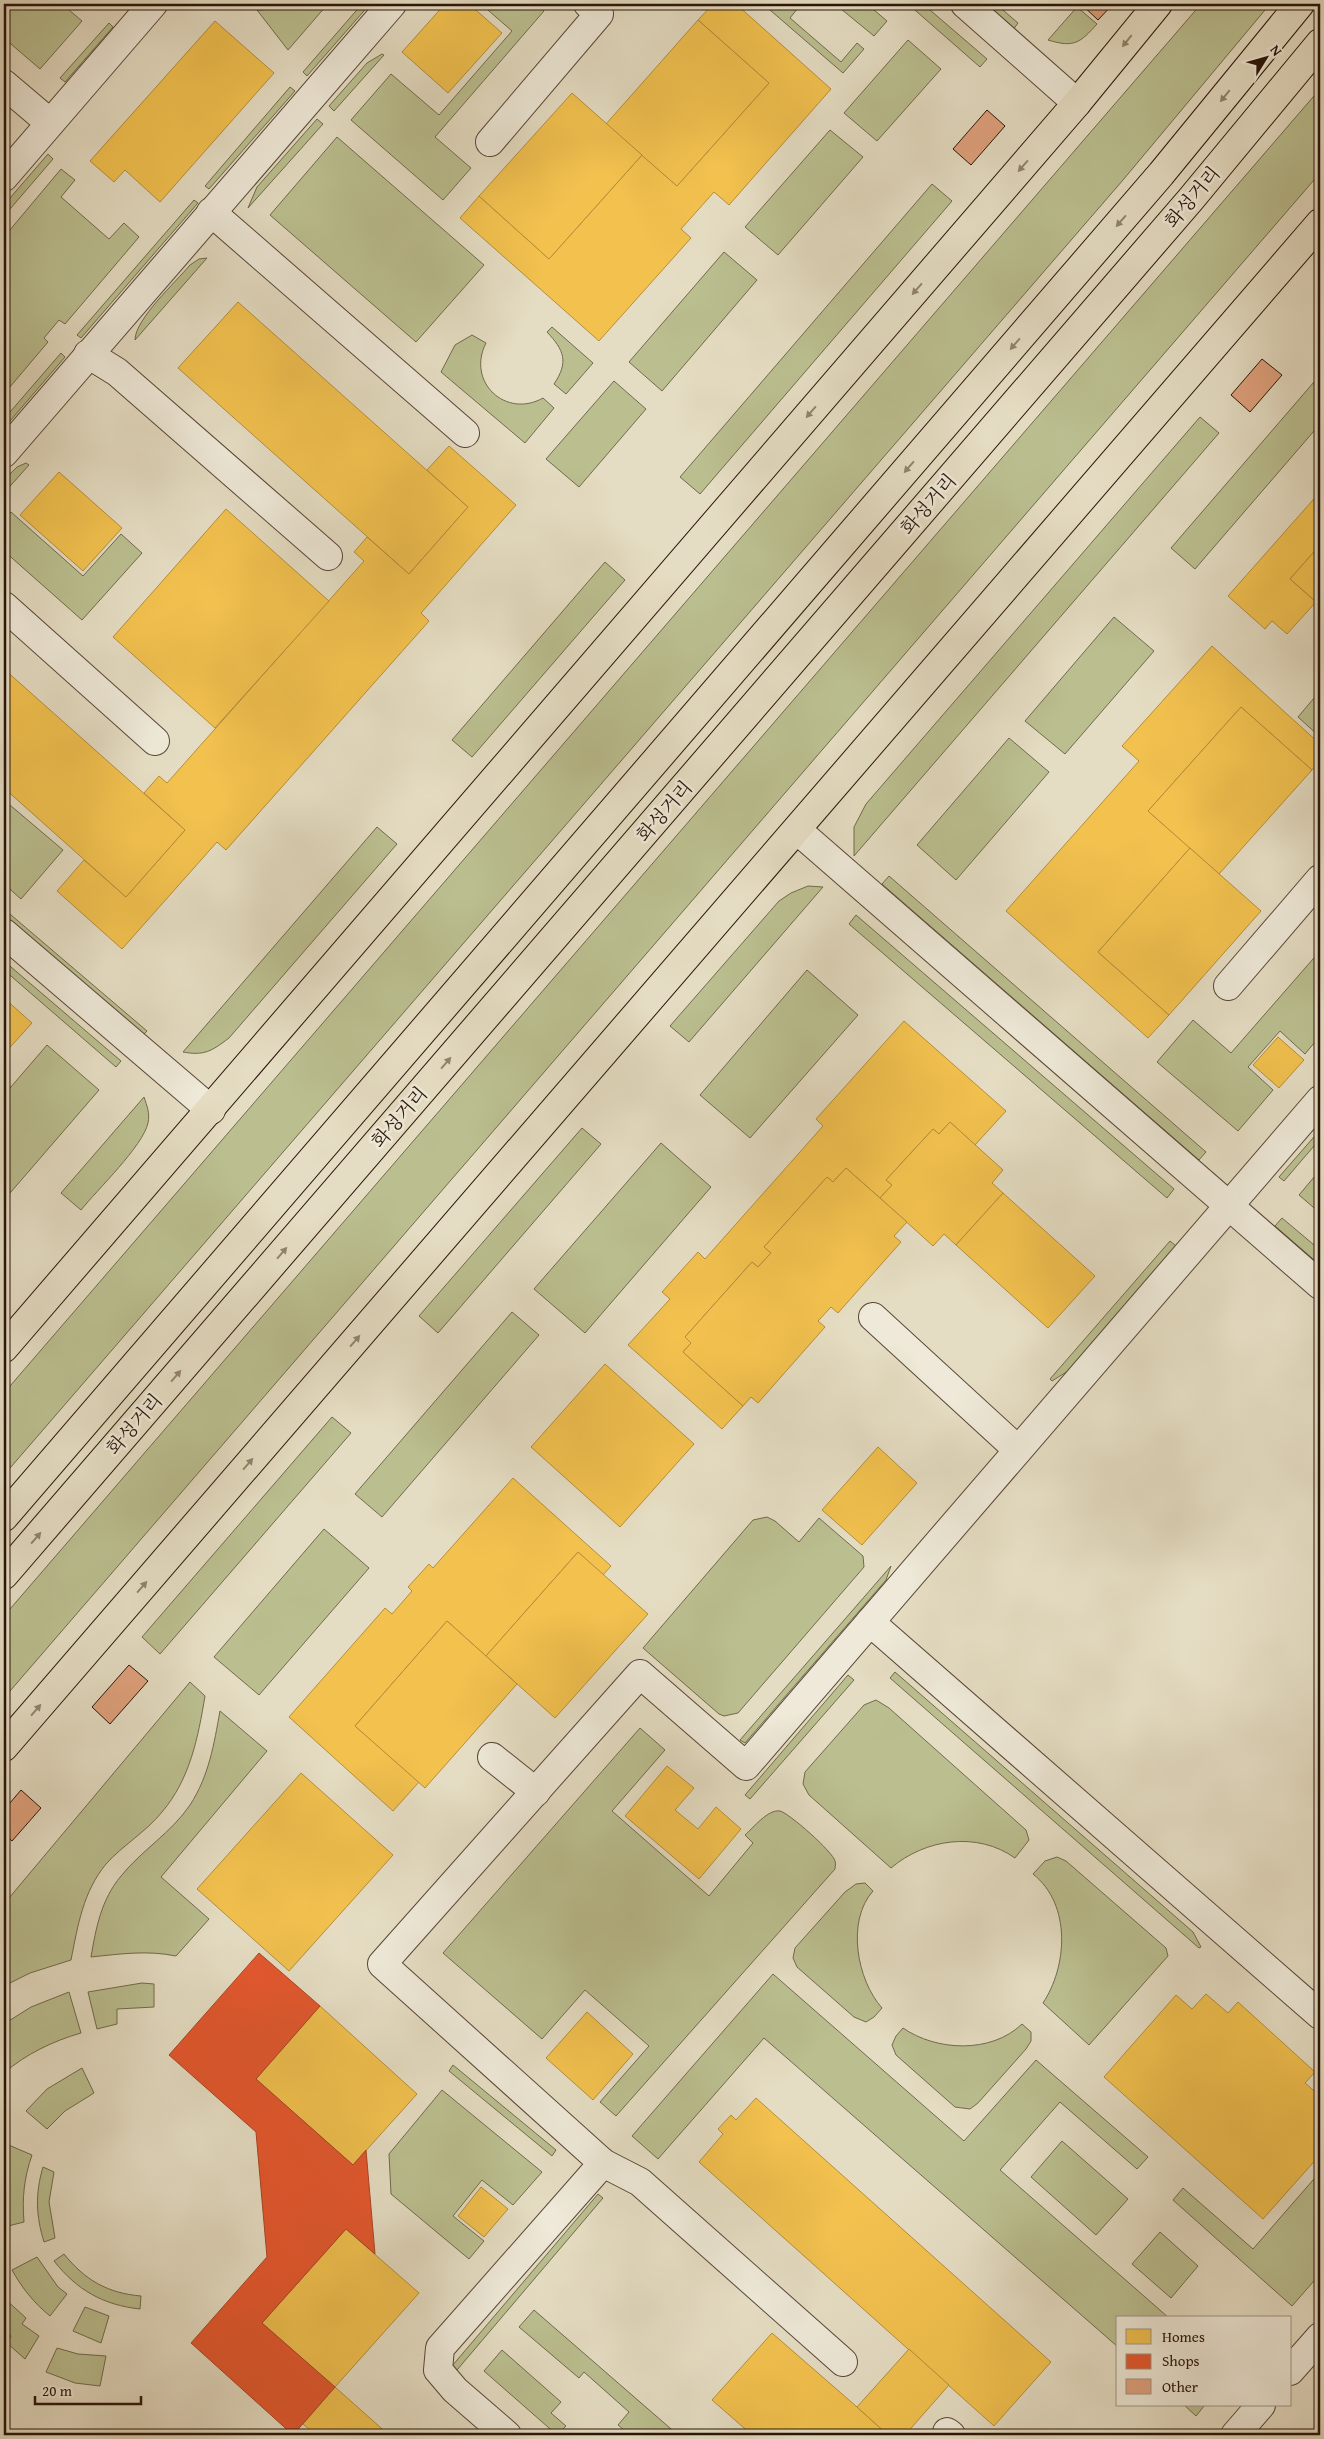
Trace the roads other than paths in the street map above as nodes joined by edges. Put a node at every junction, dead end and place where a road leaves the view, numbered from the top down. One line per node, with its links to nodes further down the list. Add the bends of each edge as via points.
1 (153, 4): 10 (street)
2 (392, 4): 13 (street)
3 (588, 4): 11 (street, via 599,14)
4 (965, 4): 9 (street)
5 (1158, 4): 9 (main road, one-way to 9)
6 (1300, 4): 32 (main road, 화성거리, one-way to 32, via 1155,182)
7 (1320, 43): 33 (main road, 화성거리, one-way to 7, via 1184,207)
8 (4, 84): 10 (street)
9 (1077, 102): 26 (main road, one-way to 26)
10 (50, 123): 12 (street)
11 (490, 142)
12 (4, 177)
13 (211, 212): 15 (street); 16 (street)
14 (1320, 223): 21 (main road)
15 (88, 354): 17 (street); 18 (street, via 117,372)
16 (465, 433)
17 (4, 453)
18 (328, 556)
19 (4, 606): 20 (street)
20 (155, 741)
21 (797, 830): 27 (street); 35 (main road, one-way to 21)
22 (1320, 879): 24 (street)
23 (4, 933): 26 (street)
24 (1228, 986)
25 (1320, 1100): 27 (street)
26 (211, 1110): 30 (main road)
27 (1230, 1206): 28 (street); 31 (street)
28 (1320, 1285)
29 (873, 1317): 31 (street)
30 (4, 1348)
31 (1018, 1450): 34 (street)
32 (4, 1517)
33 (4, 1575)
34 (870, 1622): 37 (street, via 746,1766 640,1674); 38 (street)
35 (4, 1747)
36 (492, 1757): 37 (street)
37 (536, 1792): 39 (street, via 382,1964)
38 (1320, 2015)
39 (603, 2163): 41 (street, via 640,2182); 44 (street, via 440,2348 438,2370 455,2390)
40 (1320, 2337): 42 (street)
41 (843, 2362)
42 (1292, 2369)
43 (1260, 2406): 45 (street)
44 (507, 2435)
45 (1235, 2435)

